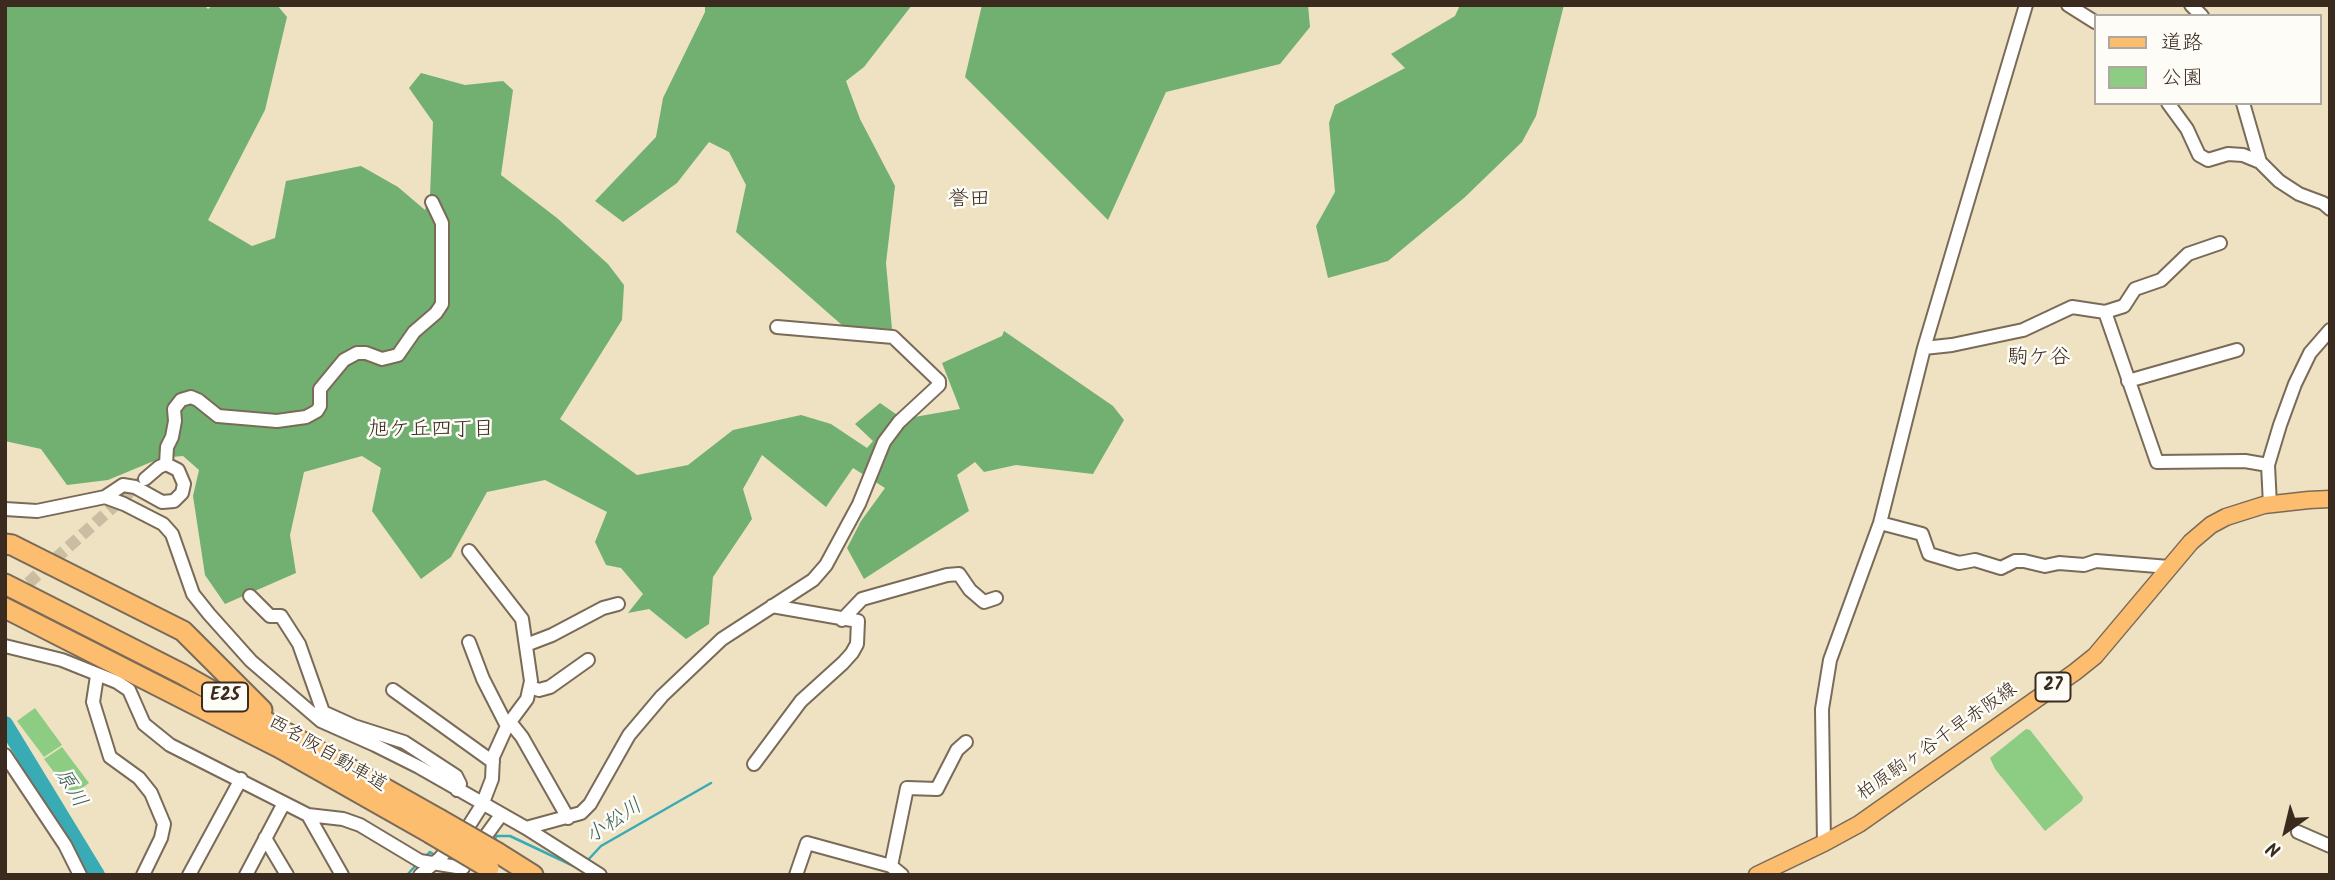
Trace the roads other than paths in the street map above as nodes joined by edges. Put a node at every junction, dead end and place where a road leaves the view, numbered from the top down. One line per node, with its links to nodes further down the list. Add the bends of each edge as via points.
1 (2026, 5): 13 (street)
2 (2068, 5): 3 (street)
3 (2094, 21)
4 (2169, 105): 6 (street, via 2199,155 2208,160 2243,155)
5 (2244, 105): 6 (street)
6 (2260, 162): 8 (street, via 2279,181)
7 (432, 202): 16 (street, via 442,223 442,304 414,331 398,355 382,359 357,353 344,360 320,389 317,411 306,417 277,421 218,416 198,400 181,400 174,410)
8 (2330, 209)
9 (2220, 243): 10 (street, via 2188,254 2161,280 2135,289 2124,306)
10 (2105, 312): 13 (street, via 2072,307 2023,330); 15 (street)
11 (777, 327): 31 (street, via 893,337 939,385 884,442 859,504 826,565 813,580)
12 (2330, 330): 17 (street, via 2310,353 2295,384)
13 (1924, 348): 23 (street)
14 (2237, 350): 15 (street)
15 (2128, 381): 17 (street, via 2157,461)
16 (166, 464): 18 (street); 19 (street, via 177,470 184,484 174,501 162,502 123,485)
17 (2268, 465): 21 (street)
18 (145, 479)
19 (105, 497): 22 (street, via 37,512); 48 (street, via 163,524 172,534 193,594 251,661 296,702 321,721)
20 (2330, 499): 21 (main road, 柏原駒ヶ谷千早赤阪線 / 27)
21 (2270, 505): 26 (main road, 柏原駒ヶ谷千早赤阪線 / 27, via 2211,524)
22 (5, 509)
23 (1880, 523): 26 (street, via 1922,534 1929,554 1959,563 1975,560 2001,568 2015,561 2045,566 2096,561); 58 (street, via 1837,638 1825,685)
24 (5, 544): 42 (highway, via 183,631)
25 (469, 551): 35 (street, via 522,619)
26 (2169, 567): 58 (main road, 柏原駒ヶ谷千早赤阪線 / 27, via 2095,656 1904,793)
27 (5, 584): 42 (highway, 西名阪自動車道 / E25)
28 (250, 596): 48 (street, via 270,616 281,616 299,644 323,712 404,742 456,776)
29 (996, 598): 33 (street, via 984,602 960,574 947,575 862,599)
30 (615, 601): 35 (street)
31 (772, 606): 33 (street); 53 (street, via 722,639 662,696 629,734 590,804)
32 (5, 608): 54 (highway, 西名阪自動車道 / E25)
33 (842, 620): 46 (street, via 858,621 852,653 801,701)
34 (469, 642): 41 (street)
35 (526, 645): 39 (street)
36 (5, 646): 38 (street, via 62,660)
37 (588, 660): 39 (street, via 550,687)
38 (97, 676): 47 (street, via 129,690 145,724 170,745); 65 (street, via 93,702 110,757 139,778 164,824)
39 (530, 687): 41 (street, via 527,699)
40 (393, 690): 45 (street)
41 (508, 724): 45 (street); 53 (street, via 522,737)
42 (280, 727): 54 (highway, 西名阪自動車道 / E25)
43 (966, 742): 62 (street, via 937,789 907,788)
44 (5, 755): 64 (street)
45 (493, 762): 50 (street)
46 (754, 764)
47 (241, 779): 49 (street); 66 (street)
48 (457, 790): 50 (street)
49 (284, 803): 51 (street); 57 (street)
50 (482, 805): 52 (street); 60 (street)
51 (308, 815): 60 (street, via 360,825 420,861); 69 (street)
52 (501, 815): 55 (street); 63 (street)
53 (568, 818): 55 (street)
54 (435, 826): 61 (highway, 西名阪自動車道 / E25, bridge)
55 (526, 828): 72 (street)
56 (2298, 832): 59 (street)
57 (265, 838): 67 (street); 68 (street)
58 (1824, 843): 75 (main road, 柏原駒ヶ谷千早赤阪線 / 27)
59 (2330, 846)
60 (433, 863): 63 (street); 70 (street)
61 (496, 865): 71 (highway, 西名阪自動車道 / E25)
62 (891, 866): 73 (street, via 807,843); 74 (street)
63 (459, 871)
64 (80, 875)
65 (143, 875)
66 (190, 875)
67 (246, 875)
68 (288, 875)
69 (342, 875)
70 (420, 875)
71 (533, 875)
72 (600, 875)
73 (796, 875)
74 (902, 875)
75 (1757, 875)

